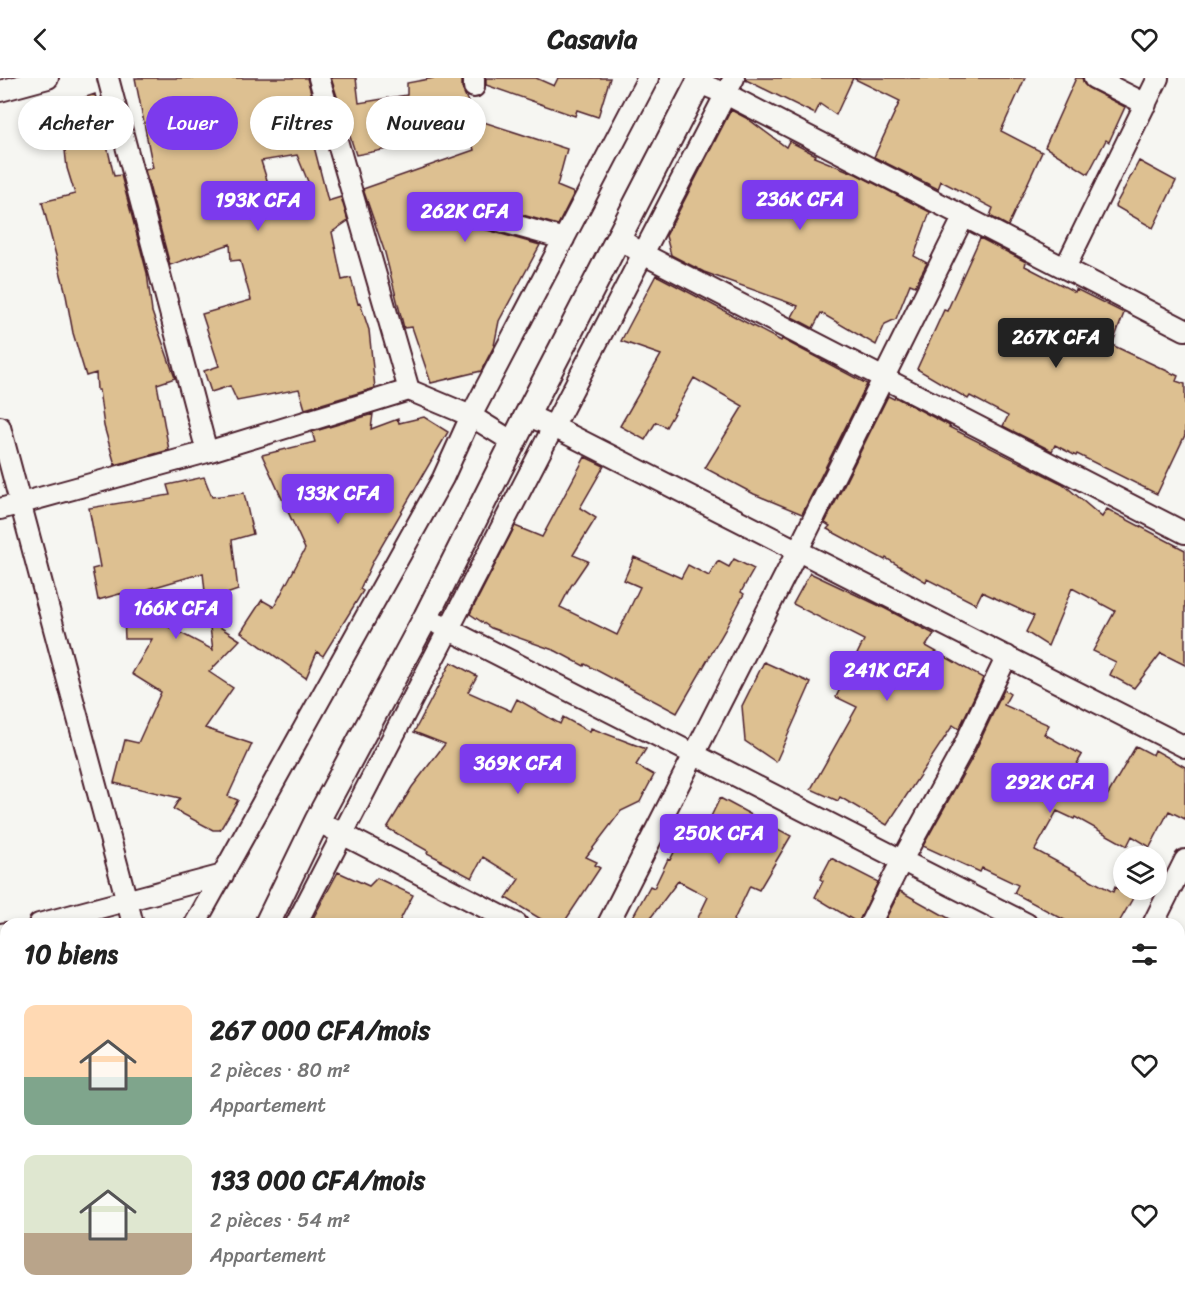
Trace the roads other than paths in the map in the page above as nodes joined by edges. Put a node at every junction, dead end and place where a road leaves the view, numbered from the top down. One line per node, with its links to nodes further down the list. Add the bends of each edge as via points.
1 (48, 78): 9 (street)
2 (108, 78): 25 (street)
3 (319, 78): 19 (street)
4 (648, 78): 14 (street)
5 (1094, 78): 10 (street)
6 (1158, 78): 10 (street)
7 (700, 81): 8 (street); 13 (street)
8 (730, 86): 12 (street); 15 (street)
9 (0, 91)
10 (1146, 104): 16 (street)
11 (442, 205): 14 (street)
12 (964, 216): 16 (street); 18 (street)
13 (618, 238): 15 (street); 20 (street)
14 (564, 239): 21 (street)
15 (643, 254): 18 (street); 23 (street)
16 (1065, 268): 17 (street)
17 (1185, 330)
18 (883, 378): 28 (street); 29 (street)
19 (409, 390): 21 (street); 25 (street)
20 (527, 415): 23 (street); 24 (street)
21 (471, 416): 24 (street); 39 (street, via 442,478)
22 (0, 426): 26 (street)
23 (554, 427): 29 (street); 31 (street)
24 (513, 442): 30 (street)
25 (207, 452): 26 (street)
26 (20, 503): 27 (street); 40 (street)
27 (0, 509)
28 (1185, 533)
29 (798, 550): 32 (street); 34 (street)
30 (426, 617): 31 (street); 35 (street)
31 (448, 631): 34 (street); 36 (street)
32 (1007, 656): 33 (street); 37 (street, via 960,754)
33 (1185, 747)
34 (693, 755): 37 (street); 47 (street)
35 (317, 821): 36 (street); 44 (street)
36 (343, 835): 45 (street); 46 (street)
37 (902, 860): 48 (street); 49 (street)
38 (1185, 860): 50 (street)
39 (223, 875): 40 (street); 43 (street)
40 (127, 901): 41 (street); 42 (street)
41 (62, 918)
42 (131, 918)
43 (198, 918)
44 (270, 918)
45 (299, 918)
46 (505, 918)
47 (611, 918)
48 (873, 918)
49 (1015, 918)
50 (1156, 918)

